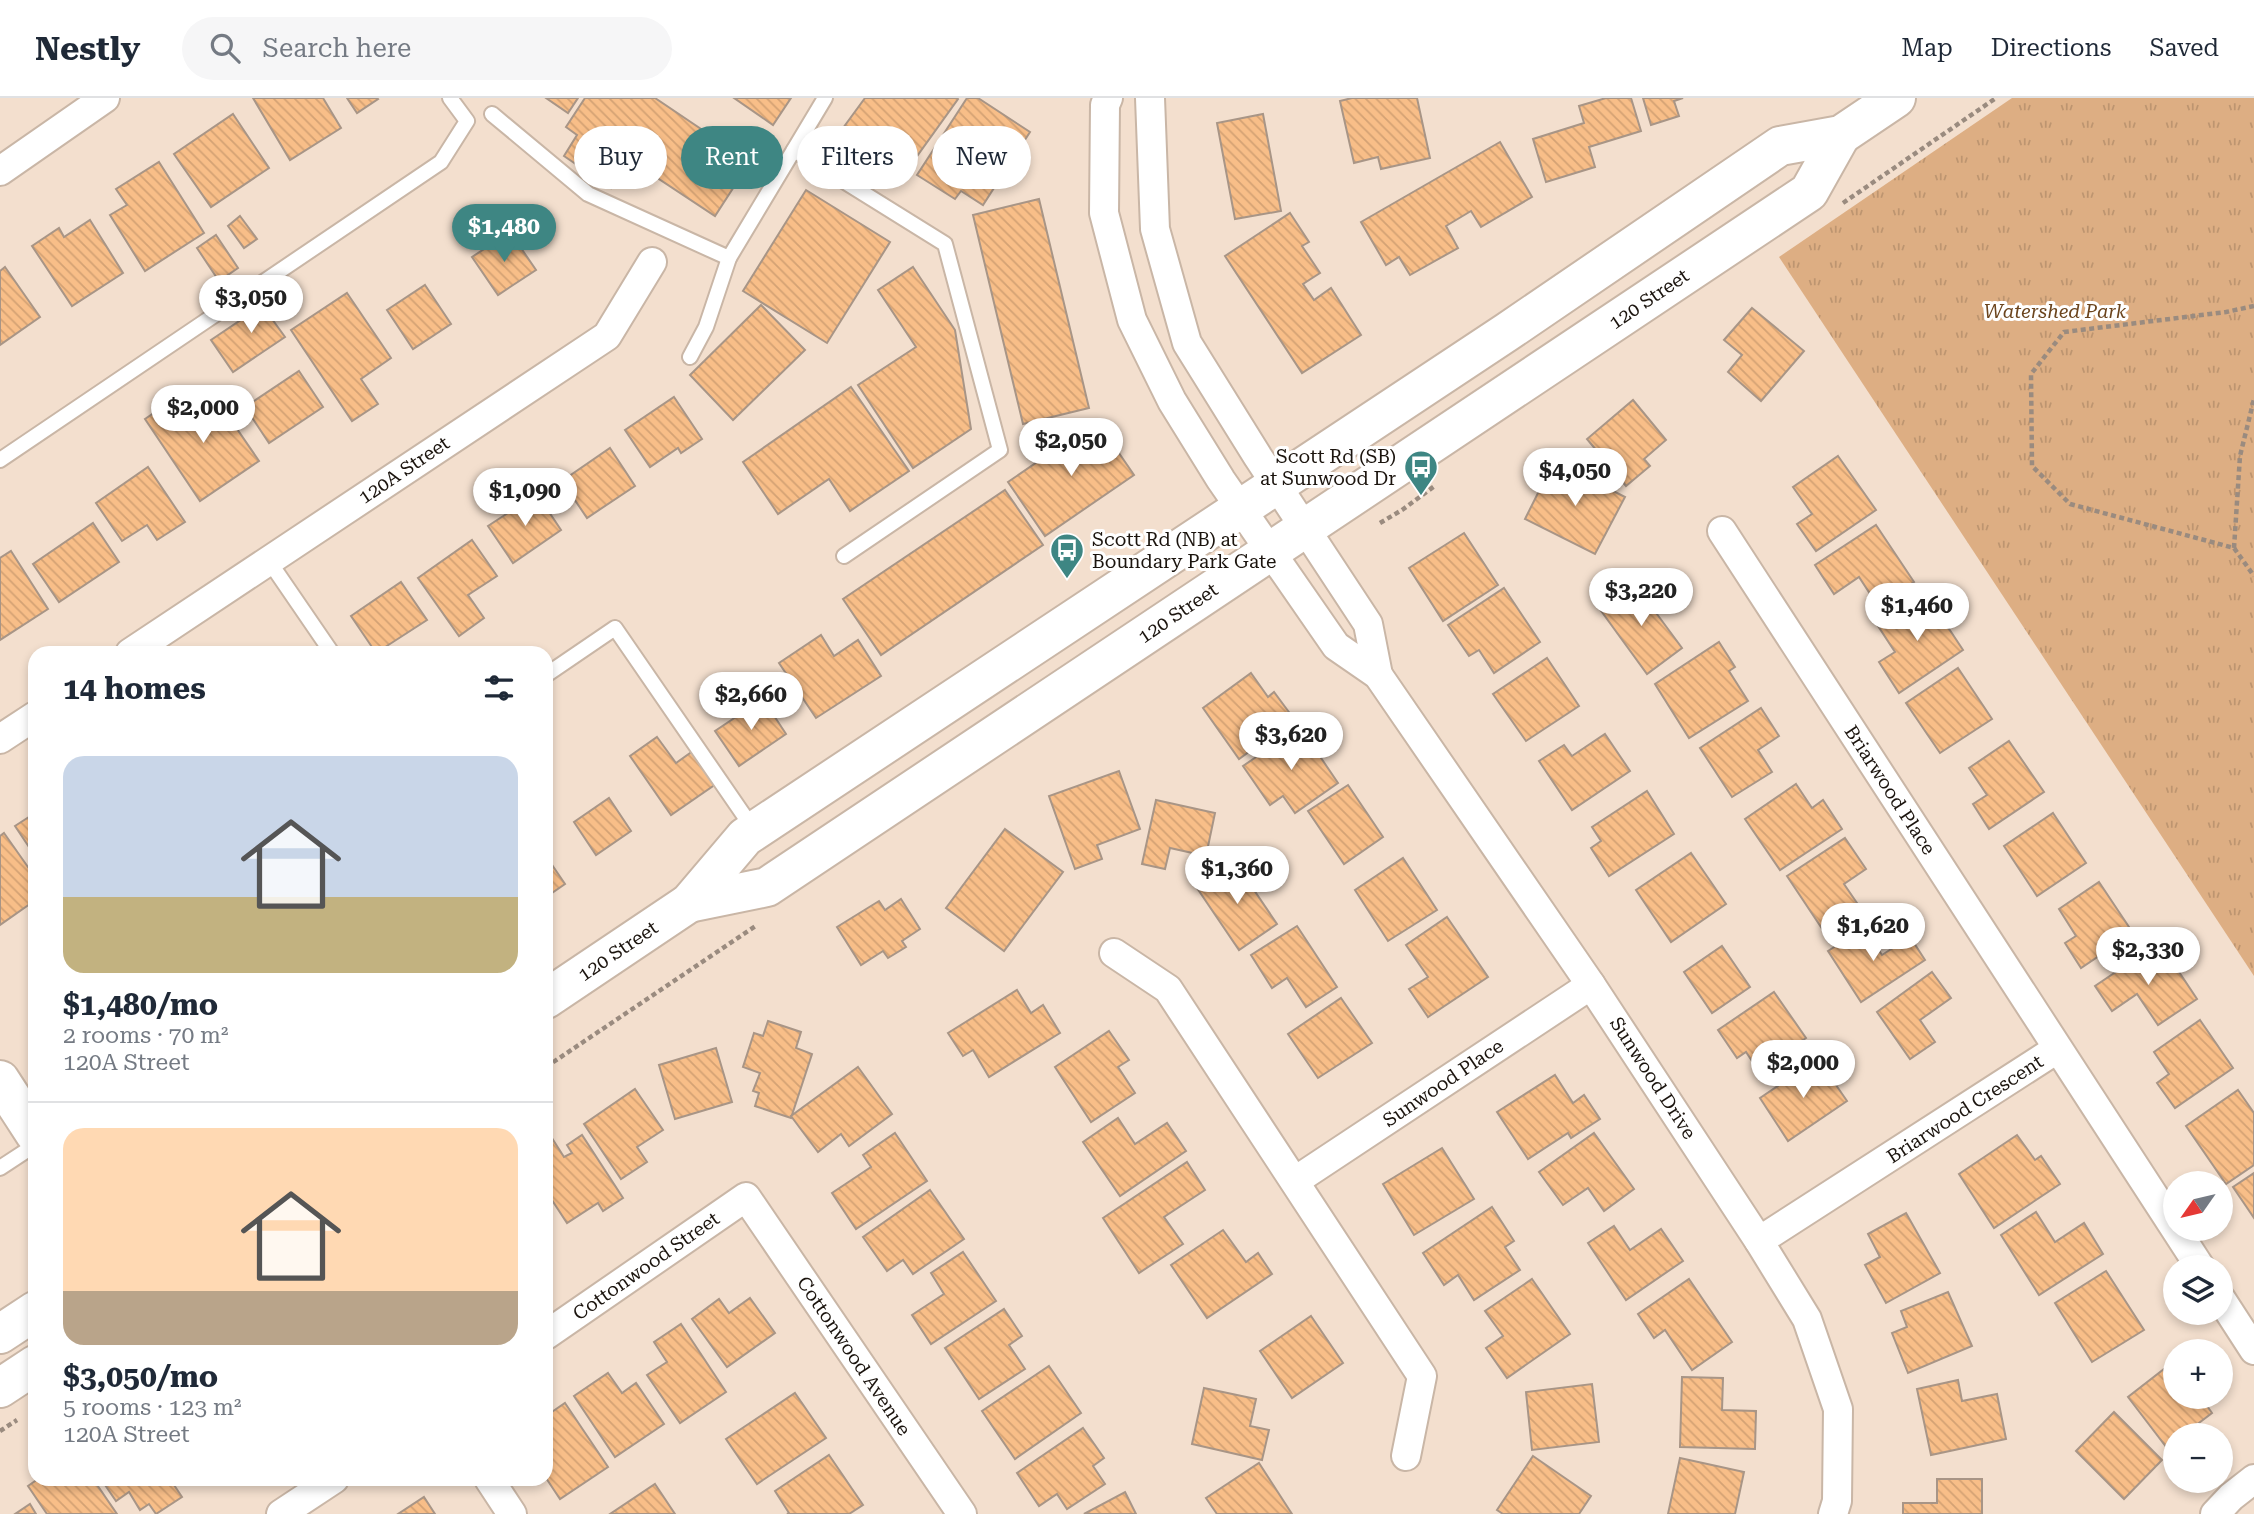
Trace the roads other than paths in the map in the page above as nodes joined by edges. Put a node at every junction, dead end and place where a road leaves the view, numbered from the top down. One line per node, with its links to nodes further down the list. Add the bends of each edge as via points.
1 (105, 98): 10 (street)
2 (450, 98): 14 (lane, via 467,121 441,162)
3 (825, 98): 9 (lane)
4 (1108, 98): 16 (street, Sunwood Drive, via 1104,213 1132,320 1172,401)
5 (1150, 98): 15 (street, Sunwood Drive, via 1156,229 1187,343)
6 (1896, 98): 8 (main road, 120 Street)
7 (492, 114): 11 (lane, via 587,194)
8 (1841, 135): 15 (main road, 120 Street, via 1780,146); 17 (main road, 120 Street, via 1809,192)
9 (794, 150): 11 (lane); 20 (lane, via 945,244 1000,450)
10 (0, 171)
11 (729, 258): 13 (lane, via 706,327)
12 (652, 262): 21 (street, 120A Street, via 607,336)
13 (690, 357)
14 (0, 460)
15 (1276, 484): 16 (main road, 120 Street); 17 (street, Sunwood Drive)
16 (1241, 508): 19 (street, Sunwood Drive); 28 (main road, 120 Street)
17 (1305, 528): 19 (main road, 120 Street); 25 (street, Sunwood Drive, via 1368,624)
18 (1723, 531): 33 (street, Briarwood Place)
19 (1270, 551): 25 (street, Sunwood Drive, via 1336,646); 29 (main road, 120 Street, via 767,887)
20 (844, 556)
21 (269, 561): 22 (street, 120A Street); 23 (lane)
22 (141, 646)
23 (327, 646)
24 (553, 670): 28 (lane, via 615,628)
25 (1378, 675): 31 (street, Sunwood Drive)
26 (28, 721): 27 (street)
27 (0, 739)
28 (755, 831): 29 (main road, 120 Street)
29 (690, 903): 32 (main road, 120 Street)
30 (1114, 953): 38 (street, via 1168,989)
31 (1591, 985): 38 (street, Sunwood Place); 40 (street, Sunwood Drive)
32 (553, 994)
33 (2057, 1049): 40 (street, Briarwood Crescent); 41 (street, Briarwood Crescent)
34 (0, 1080): 35 (main road)
35 (28, 1119)
36 (28, 1127): 37 (lane)
37 (0, 1168)
38 (1295, 1181): 49 (street, via 1422,1376)
39 (746, 1197): 44 (street, Cottonwood Street); 55 (street, Cottonwood Avenue)
40 (1759, 1241): 56 (street, Sunwood Drive, via 1807,1319 1838,1409)
41 (2192, 1255)
42 (28, 1316): 45 (main road)
43 (2233, 1318): 46 (street)
44 (553, 1330)
45 (0, 1334)
46 (2254, 1350)
47 (28, 1370): 48 (main road)
48 (0, 1388)
49 (1406, 1455)
50 (2254, 1479): 57 (street)
51 (323, 1486): 53 (street)
52 (494, 1486): 54 (street)
53 (281, 1514)
54 (512, 1514)
55 (962, 1514)
56 (1833, 1514)
57 (2215, 1514)

